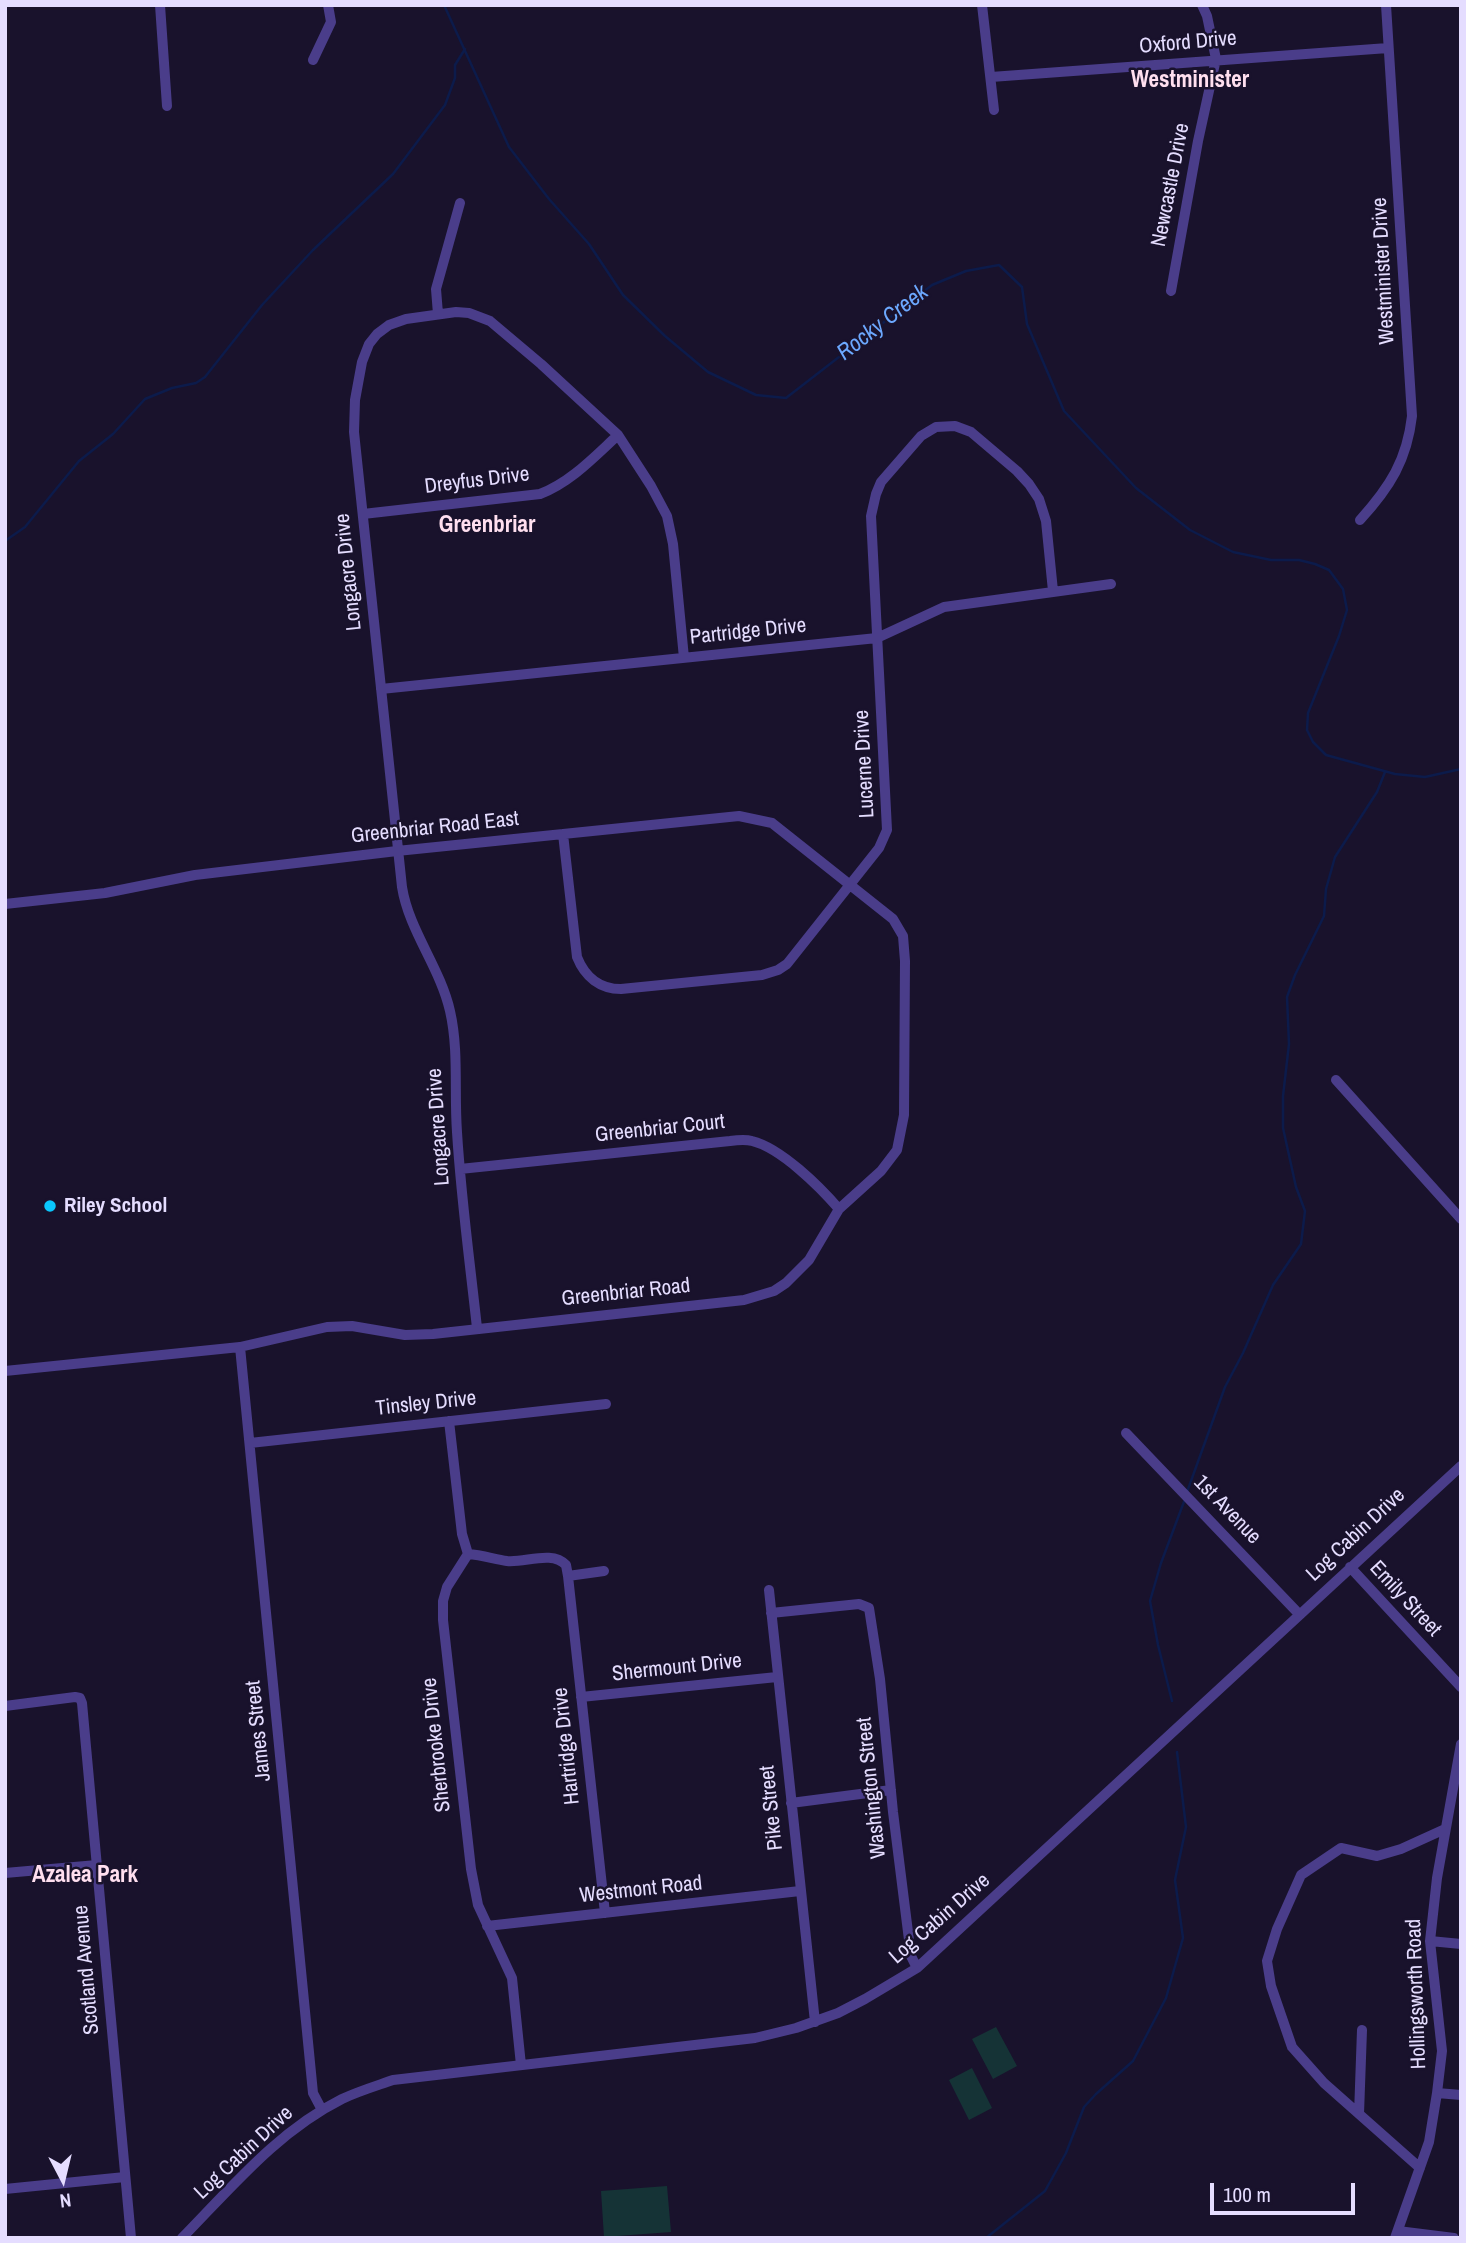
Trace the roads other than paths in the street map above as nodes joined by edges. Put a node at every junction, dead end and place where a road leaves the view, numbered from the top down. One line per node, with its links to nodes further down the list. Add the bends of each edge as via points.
1 (160, 5): 10 (street)
2 (328, 5): 8 (street, via 331,22)
3 (982, 5): 9 (street)
4 (1202, 5): 7 (street, Newcastle Drive)
5 (1386, 5): 6 (street, Westminister Drive)
6 (1388, 48): 7 (street, Oxford Drive); 17 (street, Westminister Drive, via 1412,416 1400,466)
7 (1216, 59): 9 (street, Oxford Drive); 13 (street, Newcastle Drive)
8 (313, 61)
9 (991, 77): 11 (street)
10 (167, 106)
11 (994, 110)
12 (460, 203): 14 (street, via 436,289)
13 (1171, 291)
14 (438, 314): 15 (street, Longacre Drive, via 469,313 490,321); 16 (street, Longacre Drive, via 389,325 363,355 354,432)
15 (618, 435): 16 (street, Dreyfus Drive, via 567,480 540,494); 21 (street, Longacre Drive, via 667,516)
16 (363, 514): 22 (street, Longacre Drive)
17 (1360, 520)
18 (1111, 584): 19 (street, Partridge Drive)
19 (1053, 591): 20 (street, Partridge Drive, via 944,607); 20 (street, Lucerne Drive, via 1046,521 1030,484 971,432 955,426 936,427 904,454 876,494 871,516)
20 (877, 638): 21 (street, Partridge Drive); 25 (street, Lucerne Drive, via 887,830 880,848)
21 (684, 658): 22 (street, Partridge Drive)
22 (381, 689): 24 (street, Longacre Drive)
23 (563, 834): 24 (street, Greenbriar Road East); 25 (street, Greenbriar Road East, via 757,818 772,823); 25 (street, Lucerne Drive, via 577,957 592,979 612,989 770,973 787,964)
24 (397, 851): 26 (street, Greenbriar Road East); 28 (street, Longacre Drive, via 404,902 450,1009)
25 (850, 884): 29 (street, Greenbriar Road, via 893,919 903,936 904,1115 897,1150)
26 (5, 904)
27 (1336, 1080): 30 (street)
28 (460, 1169): 29 (street, Greenbriar Court, via 753,1141 798,1169); 31 (street, Longacre Drive)
29 (839, 1209): 31 (street, Greenbriar Road, via 809,1260 774,1291 744,1300)
30 (1461, 1219)
31 (477, 1328): 32 (street, Greenbriar Road, via 405,1335 352,1326 327,1327)
32 (240, 1347): 33 (street, Greenbriar Road); 37 (street, James Street)
33 (5, 1371)
34 (606, 1404): 35 (street, Tinsley Drive)
35 (449, 1421): 37 (street, Tinsley Drive); 39 (street)
36 (1126, 1433): 45 (street, 1st Avenue)
37 (250, 1443): 67 (street, James Street, via 313,2093)
38 (1461, 1466): 40 (street, Log Cabin Drive)
39 (468, 1554): 42 (street, via 511,1561 554,1558 566,1565); 58 (street, Sherbrooke Drive, via 447,1587 443,1620 471,1869)
40 (1350, 1567): 45 (street, Log Cabin Drive); 47 (street, Emily Street)
41 (604, 1571): 42 (street)
42 (568, 1576): 48 (street, Hartridge Drive)
43 (769, 1590): 44 (street, Pike Street)
44 (771, 1613): 46 (street, Pike Street); 51 (street, Washington Street, via 865,1605 871,1612)
45 (1299, 1614): 61 (street, Log Cabin Drive)
46 (777, 1677): 48 (street, Shermount Drive); 52 (street, Pike Street)
47 (1461, 1687)
48 (581, 1697): 57 (street, Hartridge Drive)
49 (5, 1706): 54 (street, Scotland Avenue, via 80,1698)
50 (1461, 1744): 53 (street, Hollingsworth Road)
51 (891, 1790): 52 (street); 61 (street, Washington Street, via 911,1956)
52 (790, 1803): 56 (street, Pike Street)
53 (1445, 1829): 59 (street, Hollingsworth Road); 68 (street, via 1377,1856 1341,1848 1301,1875 1267,1961 1292,2047)
54 (97, 1865): 55 (street); 70 (street, Scotland Avenue)
55 (5, 1873)
56 (800, 1891): 57 (street, Westmont Road); 62 (street, Pike Street)
57 (605, 1913): 58 (street, Westmont Road)
58 (486, 1926): 64 (street, Sherbrooke Drive, via 512,1978)
59 (1430, 1941): 60 (street); 65 (street, Hollingsworth Road, via 1442,2051)
60 (1461, 1944)
61 (917, 1968): 62 (street, Log Cabin Drive)
62 (815, 2022): 64 (street, Log Cabin Drive, via 755,2038)
63 (1362, 2030): 68 (street)
64 (521, 2065): 67 (street, Log Cabin Drive, via 394,2080)
65 (1437, 2093): 66 (street); 69 (street, Hollingsworth Road)
66 (1461, 2095)
67 (321, 2110): 74 (street, Log Cabin Drive, via 279,2141)
68 (1359, 2114): 69 (street)
69 (1420, 2168): 72 (street, Hollingsworth Road)
70 (125, 2177): 71 (street); 73 (street, Scotland Avenue)
71 (5, 2189)
72 (1396, 2234): 75 (street)
73 (131, 2238)
74 (183, 2238)
75 (1454, 2238)

